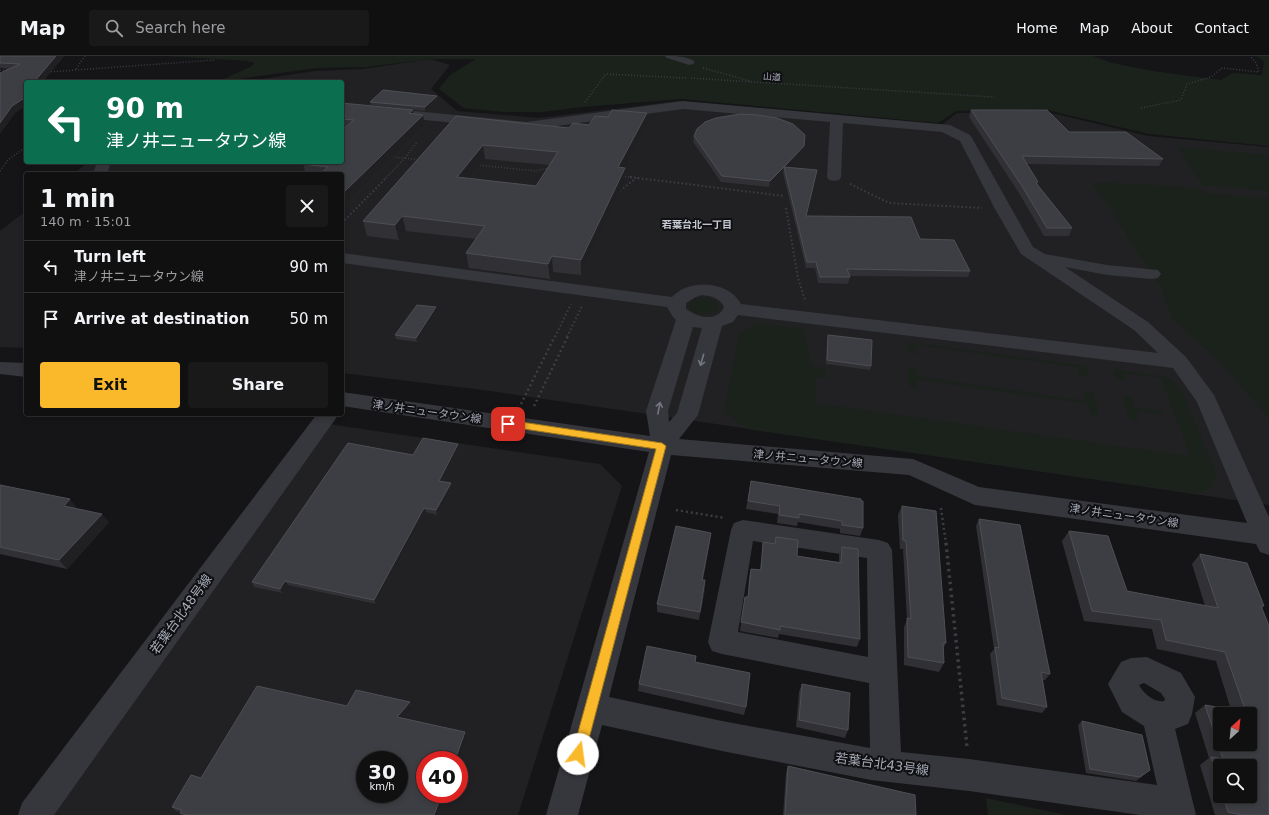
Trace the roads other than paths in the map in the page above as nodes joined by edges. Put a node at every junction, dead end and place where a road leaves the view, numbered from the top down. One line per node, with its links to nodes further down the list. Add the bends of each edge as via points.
1 (671, 56): 2 (street)
2 (689, 62)
3 (344, 108): 4 (street, via 526,126 683,105)
4 (837, 119): 5 (street); 7 (street, via 945,128 965,138 1027,250)
5 (834, 177)
6 (344, 258): 10 (street)
7 (1037, 258): 8 (street, via 1108,270); 12 (street, via 1141,326)
8 (1152, 274)
9 (733, 309): 10 (street, via 727,297 711,290 693,291 679,298); 11 (street, via 728,317); 12 (street)
10 (681, 311): 11 (street, via 694,322); 17 (street, one-way to 10, via 657,411)
11 (713, 323): 17 (street, one-way to 17, via 687,415)
12 (1179, 362): 18 (street, via 1208,400)
13 (0, 368): 14 (street)
14 (24, 370)
15 (344, 399): 17 (street, 津ノ井ニュータウン線)
16 (327, 416): 24 (street, 若葉台北48号線)
17 (662, 446): 18 (street, 津ノ井ニュータウン線, via 913,467 975,496); 20 (street)
18 (1268, 539)
19 (883, 673): 19 (street, via 879,550 743,530 722,642); 22 (street)
20 (591, 708): 22 (street, 若葉台北43号線, via 722,736); 25 (street)
21 (1157, 717): 23 (street, 若葉台北43号線)
22 (886, 766): 23 (street, 若葉台北43号線, via 969,775)
23 (1178, 809)
24 (34, 815)
25 (562, 815)

